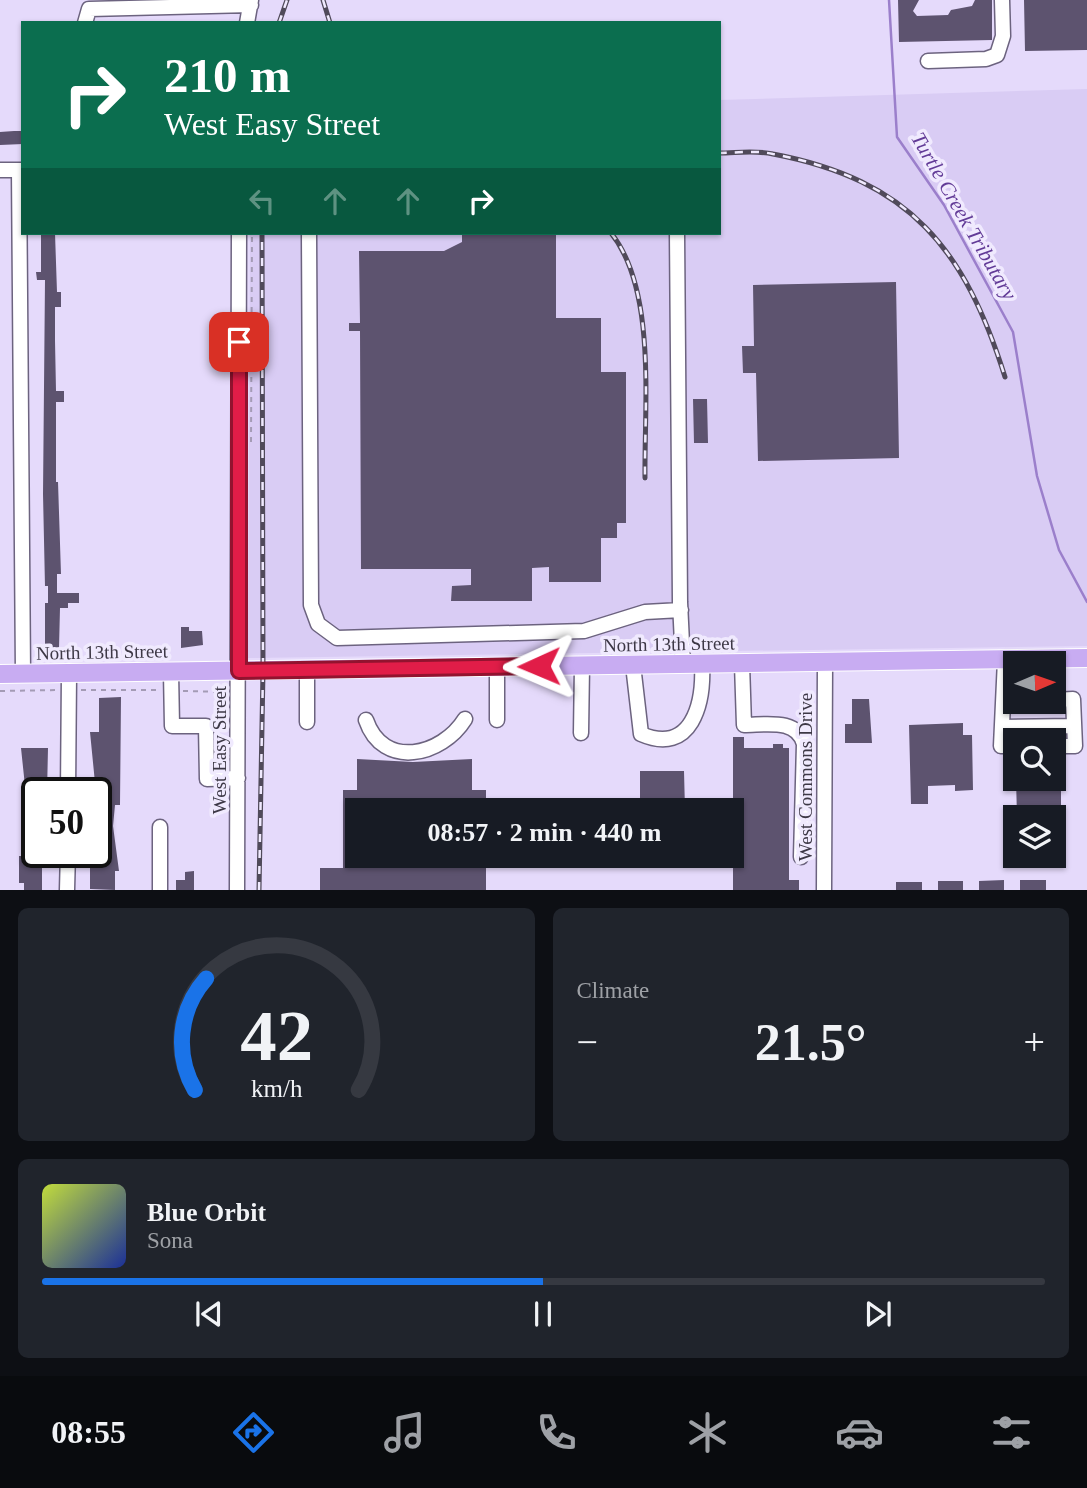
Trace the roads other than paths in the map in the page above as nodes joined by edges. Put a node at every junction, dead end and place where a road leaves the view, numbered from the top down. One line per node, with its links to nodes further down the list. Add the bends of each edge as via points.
1 (1002, 0): 5 (street, via 1003,36 997,55)
2 (251, 2): 3 (street, via 89,9); 4 (street)
3 (86, 21)
4 (247, 21)
5 (928, 61)
6 (0, 170): 7 (street)
7 (21, 170)
8 (21, 235): 26 (street)
9 (239, 235): 23 (street, West Easy Street)
10 (309, 235): 12 (street, via 311,606 318,624 337,638 584,631 645,612)
11 (677, 235): 12 (street)
12 (681, 610): 16 (street)
13 (1087, 658): 14 (main road, North 13th Street)
14 (1066, 659)
15 (1003, 660): 19 (main road, North 13th Street)
16 (683, 664): 17 (main road, North 13th Street); 20 (main road, North 13th Street)
17 (702, 664): 18 (main road, North 13th Street); 20 (street, via 703,685 687,731 655,740 641,734)
18 (743, 664): 19 (main road, North 13th Street); 42 (street, via 744,725 792,726 801,733)
19 (825, 664): 43 (street, West Commons Drive)
20 (633, 665): 21 (main road, North 13th Street)
21 (582, 666): 22 (main road, North 13th Street); 37 (street)
22 (497, 667): 24 (main road, North 13th Street); 33 (street)
23 (239, 671): 24 (main road, North 13th Street); 28 (main road, North 13th Street); 41 (street, West Easy Street)
24 (307, 671): 34 (street)
25 (0, 674): 26 (main road, North 13th Street)
26 (23, 674): 27 (main road, North 13th Street)
27 (69, 674): 28 (main road, North 13th Street); 40 (street)
28 (171, 681): 41 (street, via 172,726 206,726 207,779)
29 (1066, 699): 35 (street, via 1073,699)
30 (1005, 714): 36 (street)
31 (466, 719): 32 (street, via 445,743 413,752 386,746 370,732)
32 (366, 720)
33 (497, 720)
34 (307, 722)
35 (1074, 726): 36 (street); 39 (street, via 1075,746)
36 (1002, 727): 38 (street)
37 (582, 733)
38 (1003, 746)
39 (1066, 746)
40 (68, 777)
41 (238, 778): 49 (street, West Easy Street)
42 (803, 796): 43 (street); 45 (street)
43 (824, 796): 50 (street, West Commons Drive)
44 (160, 827): 48 (street)
45 (801, 857)
46 (68, 868): 47 (street)
47 (67, 890)
48 (160, 890)
49 (237, 890)
50 (824, 890)

